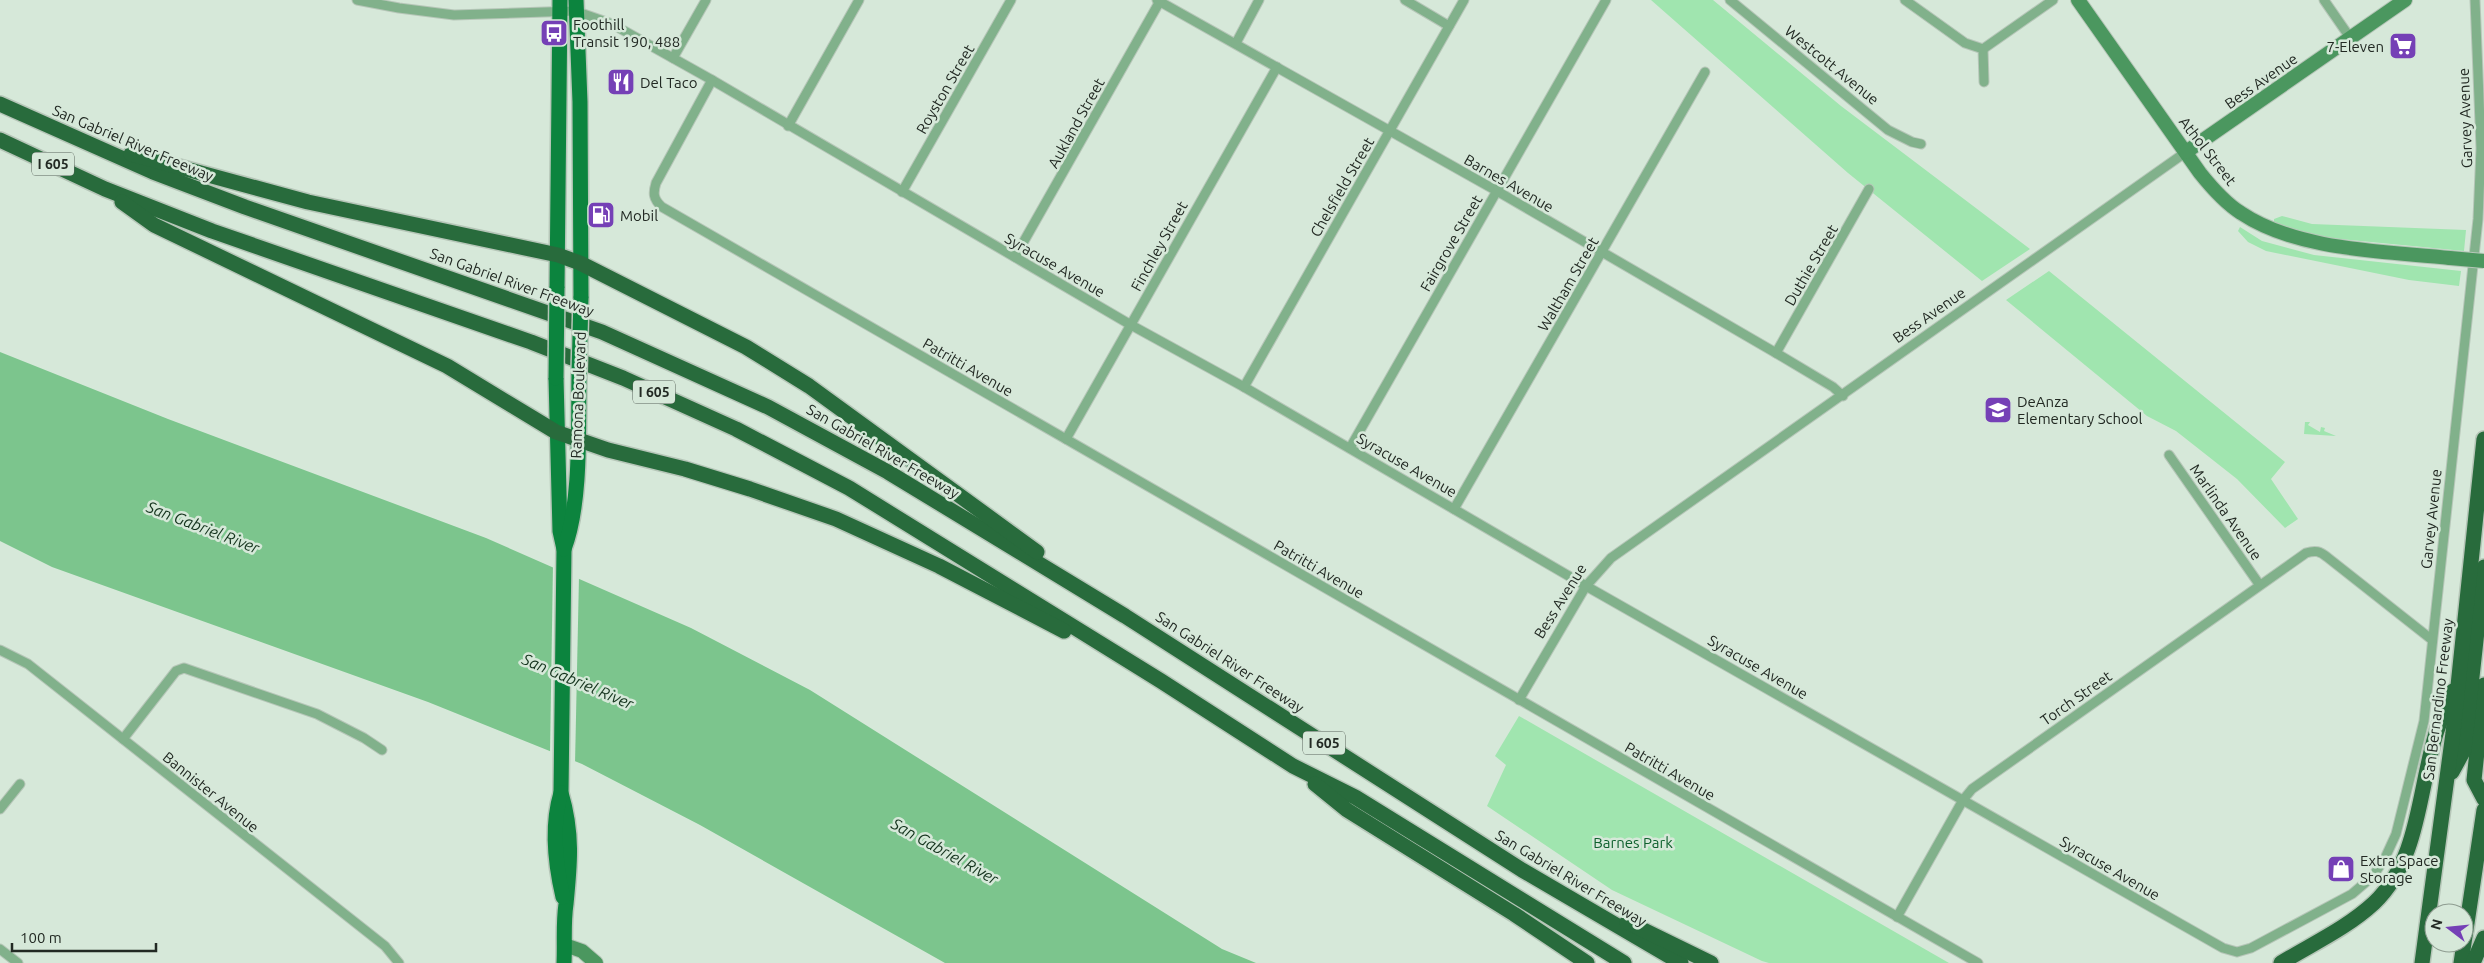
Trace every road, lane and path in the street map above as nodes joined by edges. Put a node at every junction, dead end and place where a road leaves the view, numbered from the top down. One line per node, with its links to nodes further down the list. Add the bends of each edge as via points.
1 (357, 0): 17 (street, via 454,14)
2 (706, 0): 22 (street)
3 (859, 0): 28 (street)
4 (1011, 0): 36 (street, Royston Street)
5 (1259, 0): 20 (street)
6 (1405, 0): 18 (street)
7 (1464, 0): 18 (street, Chelsfield Street)
8 (1606, 0): 37 (street, Fairgrove Street)
9 (1730, 0): 32 (street, Westcott Avenue, via 1888,130)
10 (1905, 0): 21 (street, via 1965,43)
11 (2053, 0): 21 (street)
12 (2078, 0): 33 (street, Athol Street)
13 (2324, 0): 19 (street)
14 (2405, 0): 19 (street, Bess Avenue)
15 (2475, 0): 59 (street, Garvey Avenue, via 2481,148 2478,219)
16 (1159, 1): 20 (street, Barnes Avenue); 40 (street, Aukland Street)
17 (568, 6): 22 (street, Syracuse Avenue, via 612,24); 39 (main road, Ramona Boulevard); 42 (main road, Ramona Boulevard, via 580,102)
18 (1449, 26): 29 (street, Chelsfield Street)
19 (2351, 39): 33 (street, Bess Avenue)
20 (1236, 43): 23 (street, Barnes Avenue)
21 (1983, 49): 26 (street)
22 (673, 58): 25 (street, Syracuse Avenue)
23 (1276, 67): 29 (street, Barnes Avenue); 43 (street, Finchley Street)
24 (1706, 72): 38 (street, Waltham Street)
25 (712, 80): 28 (street, Syracuse Avenue); 48 (street, Patritti Avenue, via 662,169 653,192 656,202)
26 (1984, 82)
27 (0, 104): 30 (highway, San Gabriel River Freeway / I 605)
28 (788, 126): 36 (street, Syracuse Avenue)
29 (1389, 131): 37 (street, Barnes Avenue); 45 (street, Chelsfield Street)
30 (74, 138): 39 (highway, via 308,202); 58 (highway, San Gabriel River Freeway / I 605, via 245,207 602,332 684,368 768,407 888,472)
31 (0, 140): 34 (highway, I 605)
32 (1921, 144)
33 (2186, 152): 41 (street, Athol Street, bridge, via 2212,188 2240,213 2272,229 2324,244); 46 (street, Bess Avenue)
34 (105, 189): 47 (highway, via 154,225 447,366); 62 (highway, I 605, via 212,231 532,342 623,378 736,429 849,488)
35 (1869, 189): 44 (street, Duthie Street)
36 (902, 192): 40 (street, Syracuse Avenue)
37 (1497, 192): 38 (street, Barnes Avenue); 51 (street, Fairgrove Street)
38 (1602, 254): 44 (street, Barnes Avenue); 53 (street, Waltham Street)
39 (558, 255): 42 (highway); 47 (main road, Ramona Boulevard, bridge)
40 (1016, 257): 43 (street, Syracuse Avenue)
41 (2484, 262)
42 (580, 263): 50 (main road, Ramona Boulevard, bridge); 58 (highway, via 746,347 809,386)
43 (1131, 325): 45 (street, Syracuse Avenue); 48 (street, Finchley Street)
44 (1776, 353): 46 (street, Barnes Avenue)
45 (1244, 387): 51 (street, Syracuse Avenue)
46 (1843, 396): 57 (street, Bess Avenue, via 1611,558)
47 (556, 432): 50 (highway); 54 (main road, Ramona Boulevard, via 560,531)
48 (1066, 439): 64 (street, Patritti Avenue)
49 (2484, 439): 61 (highway, San Bernardino Freeway)
50 (578, 441): 54 (main road, Ramona Boulevard, via 571,531); 62 (highway, via 741,486 836,519 939,566)
51 (1350, 448): 53 (street, Syracuse Avenue)
52 (2169, 455): 56 (street, Marlinda Avenue)
53 (1454, 509): 57 (street, Syracuse Avenue)
54 (564, 549): 77 (main road, Ramona Boulevard, via 561,786 555,812 557,871 565,906)
55 (2484, 567): 68 (highway, via 2464,750)
56 (2259, 584): 59 (street, Torch Street, via 2306,553 2320,552); 71 (street, Torch Street, via 1972,789)
57 (1586, 586): 64 (street, Bess Avenue); 71 (street, Syracuse Avenue)
58 (1125, 616): 74 (highway, San Gabriel River Freeway / I 605)
59 (2432, 639): 79 (street, Garvey Avenue, via 2424,721 2396,834 2386,858 2373,876 2352,894 2251,948)
60 (0, 650): 65 (street, Bannister Avenue, via 28,664)
61 (2460, 674): 68 (highway, San Bernardino Freeway); 89 (highway, via 2435,736 2412,833 2399,871 2363,912)
62 (1161, 681): 67 (highway, I 605)
63 (2484, 685): 70 (highway, via 2474,780)
64 (1519, 700): 75 (street, Patritti Avenue)
65 (123, 739): 66 (street, via 176,671 184,668 317,714); 81 (street, Bannister Avenue, via 385,946)
66 (382, 750)
67 (1293, 766): 84 (highway, via 1347,810); 85 (highway, I 605, via 1355,797)
68 (2446, 782): 90 (highway, San Bernardino Freeway)
69 (20, 784): 72 (street)
70 (2484, 799)
71 (1963, 800): 75 (street, Torch Street); 79 (street, Syracuse Avenue, via 2223,948)
72 (0, 809)
73 (2484, 810): 91 (highway)
74 (1522, 870): 86 (highway, San Gabriel River Freeway / I 605); 87 (highway)
75 (1897, 917): 88 (street, Patritti Avenue)
76 (2484, 938): 92 (highway)
77 (565, 945): 82 (main road, Ramona Boulevard); 83 (street)
78 (0, 948): 80 (street)
79 (2237, 952)
80 (18, 963)
81 (399, 963)
82 (564, 963)
83 (596, 963)
84 (1587, 963)
85 (1624, 963)
86 (1681, 963)
87 (1711, 963)
88 (1978, 963)
89 (2281, 963)
90 (2422, 963)
91 (2462, 963)
92 (2473, 963)

